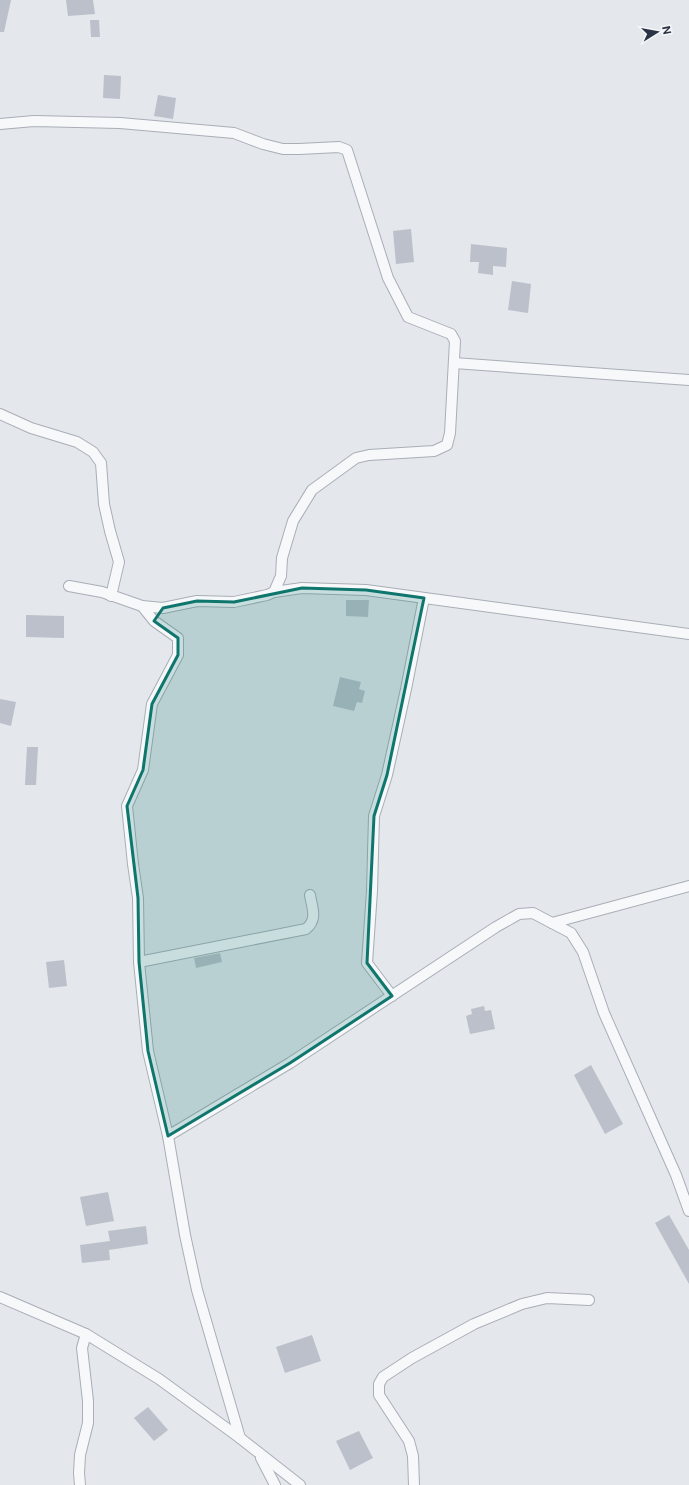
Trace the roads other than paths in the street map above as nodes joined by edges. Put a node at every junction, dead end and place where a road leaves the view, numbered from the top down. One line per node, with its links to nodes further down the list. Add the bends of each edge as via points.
1 (0, 124): 2 (street, via 34,121 120,123 234,133 283,149 339,147 347,150 388,278 408,317 451,334 455,341)
2 (454, 364): 3 (street); 6 (street, via 447,445 434,451 356,458 312,490 293,521 282,558 281,576)
3 (689, 380)
4 (0, 414): 7 (street, via 31,428 77,442 93,452 101,463 104,504 119,562)
5 (69, 586): 7 (street)
6 (274, 592): 8 (street, via 302,588 366,590); 10 (street, via 234,602 197,601)
7 (111, 596): 9 (street)
8 (424, 598): 12 (street); 17 (street, via 387,775 374,816 367,963)
9 (142, 606): 10 (street); 11 (street)
10 (163, 608): 11 (street)
11 (154, 621): 16 (street, via 178,638 178,655 152,704 143,770 127,806 138,898)
12 (689, 634)
13 (689, 886): 15 (street)
14 (310, 895): 16 (street, via 314,918 306,929)
15 (552, 923): 17 (street, via 533,913 519,914); 19 (street, via 571,933 583,952 604,1013 676,1175)
16 (139, 962): 18 (street, via 148,1051)
17 (392, 996): 18 (street, via 290,1063)
18 (168, 1136): 23 (street, via 197,1290)
19 (689, 1211)
20 (0, 1297): 22 (street)
21 (589, 1300): 28 (street, via 547,1298 522,1304 474,1324 412,1358 384,1377 379,1384 379,1395 409,1441 413,1456)
22 (86, 1334): 23 (street, via 159,1379); 25 (street, via 82,1348 88,1423 80,1455)
23 (240, 1438): 24 (street)
24 (259, 1454): 26 (street); 27 (street)
25 (80, 1485)
26 (275, 1485)
27 (300, 1485)
28 (414, 1485)

